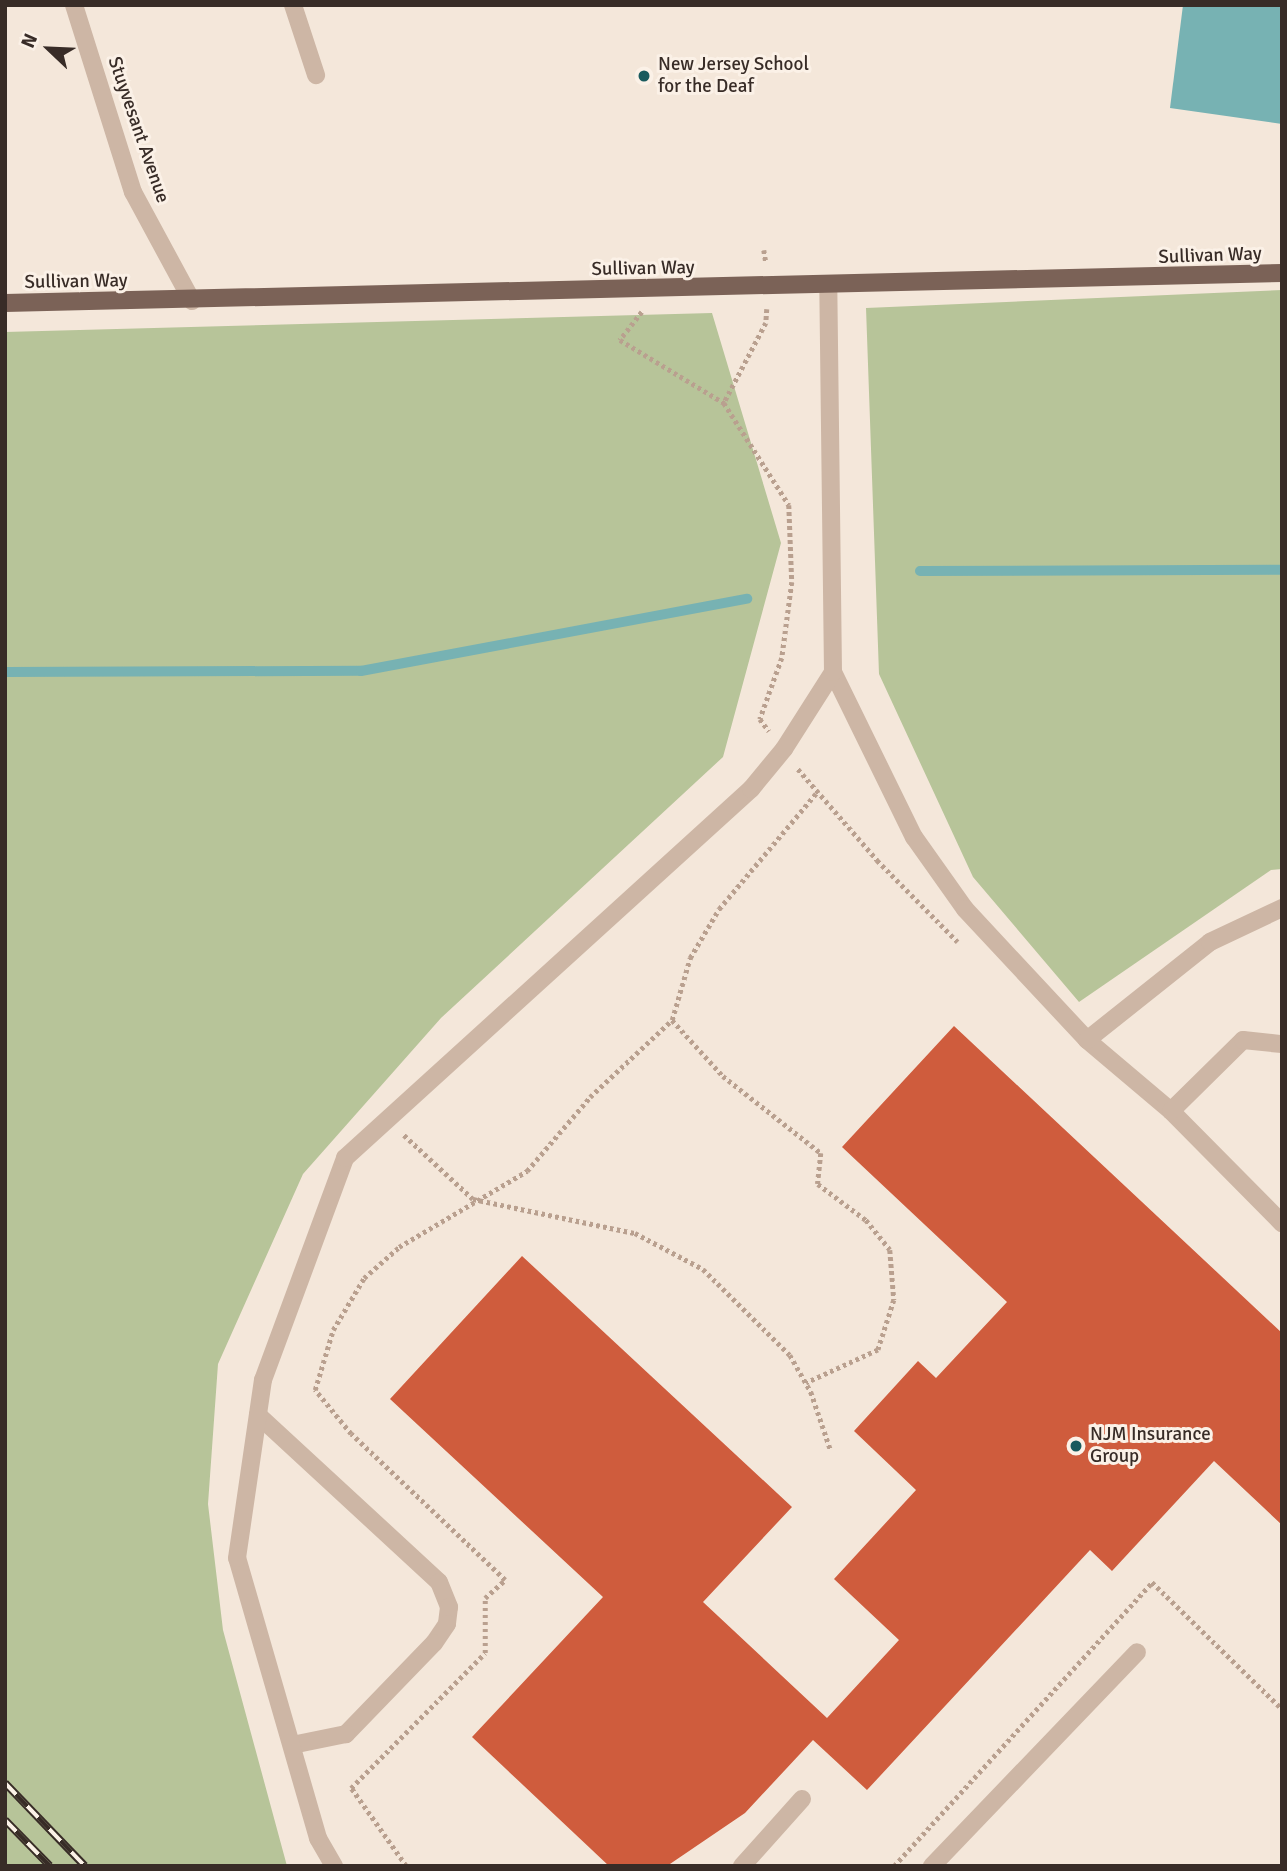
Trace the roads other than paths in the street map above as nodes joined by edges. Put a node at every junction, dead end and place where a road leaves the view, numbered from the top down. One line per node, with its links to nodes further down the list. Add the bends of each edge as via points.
1 (74, 5): 6 (street, Stuyvesant Avenue, via 133,192)
2 (293, 5): 3 (street)
3 (316, 75)
4 (1282, 274): 5 (main road, Sullivan Way)
5 (828, 286): 6 (main road, Sullivan Way); 8 (street)
6 (192, 301): 7 (main road, Sullivan Way)
7 (5, 303)
8 (833, 672): 10 (street, via 914,837 965,909); 14 (street, via 784,749 751,789 345,1158 263,1380)
9 (1282, 908): 10 (street, via 1210,942)
10 (1087, 1040): 12 (street)
11 (1282, 1044): 12 (street, via 1243,1040)
12 (1171, 1111): 13 (street)
13 (1282, 1223)
14 (258, 1415): 16 (street, via 237,1558); 16 (street, via 439,1582 449,1607 447,1624 434,1643 346,1734)
15 (1138, 1653): 20 (street)
16 (292, 1745): 18 (street, via 318,1838)
17 (802, 1799): 19 (street)
18 (334, 1866)
19 (742, 1866)
20 (932, 1866)

